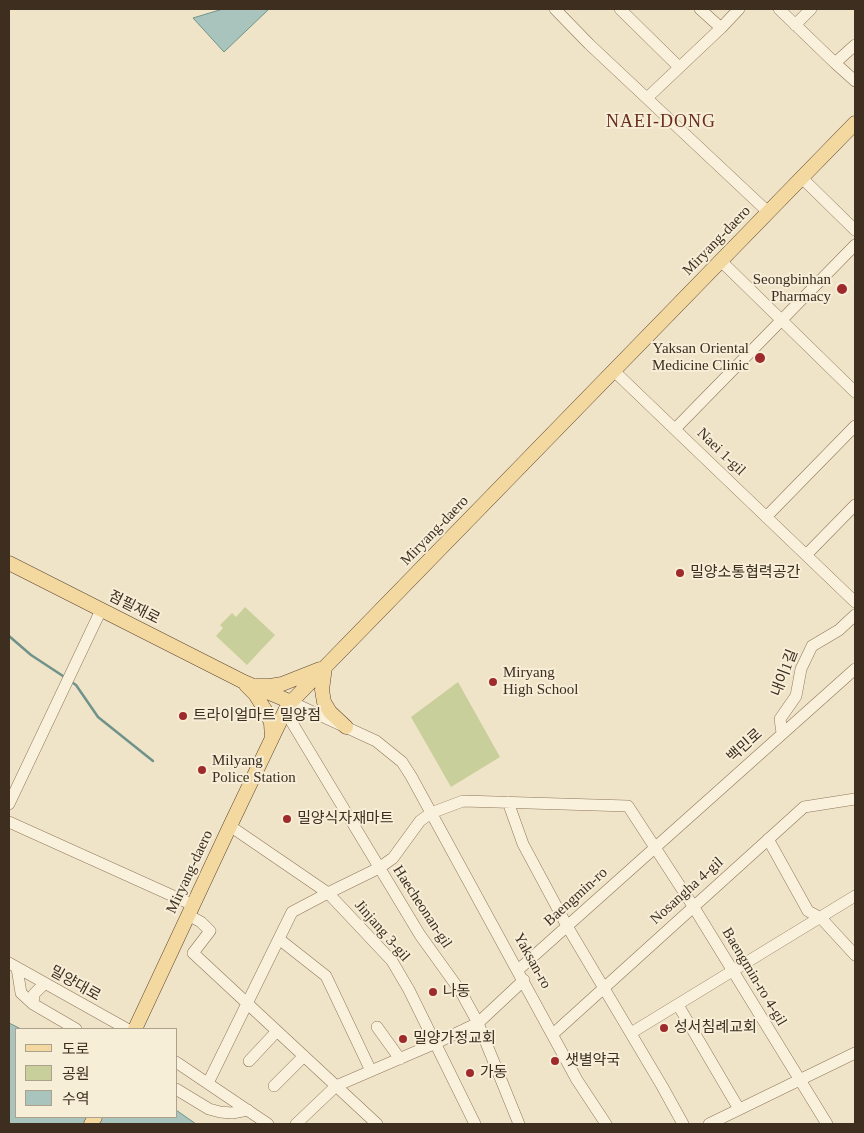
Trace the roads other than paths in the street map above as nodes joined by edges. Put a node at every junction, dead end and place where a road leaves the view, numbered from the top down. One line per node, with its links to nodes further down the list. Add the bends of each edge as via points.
1 (557, 9): 13 (street)
2 (620, 9): 11 (street)
3 (700, 9): 8 (street)
4 (739, 9): 8 (street)
5 (779, 9): 7 (street)
6 (811, 9): 7 (street)
7 (795, 25): 10 (street)
8 (721, 28): 11 (street)
9 (855, 44): 10 (street)
10 (835, 64): 12 (street)
11 (680, 67): 13 (street)
12 (855, 81)
13 (646, 98): 16 (street)
14 (855, 123): 15 (main road, Miryang-daero)
15 (802, 178): 16 (main road, Miryang-daero); 17 (street)
16 (768, 212): 19 (main road, Miryang-daero)
17 (855, 230)
18 (855, 245): 20 (street)
19 (721, 261): 20 (street); 21 (main road, Miryang-daero)
20 (782, 320): 22 (street); 24 (street)
21 (614, 371): 24 (street, Naei 1-gil); 32 (main road, Miryang-daero)
22 (855, 392)
23 (855, 426): 26 (street)
24 (675, 429): 26 (street, Naei 1-gil)
25 (855, 505): 27 (street)
26 (766, 517): 27 (street, Naei 1-gil)
27 (806, 556): 29 (street)
28 (9, 563): 30 (main road, 점필재로)
29 (855, 602)
30 (101, 610): 34 (main road, 점필재로); 41 (street)
31 (855, 616): 37 (street, 내이1길, via 812,646 801,669 796,696 780,719)
32 (325, 667): 34 (main road, 점필재로, via 282,684); 35 (main road, Miryang-daero); 36 (main road, Yaksan-ro, via 324,702)
33 (855, 669): 37 (street, 백민로)
34 (248, 684): 35 (main road, 점필재로); 38 (main road, 점필재로, via 267,713)
35 (288, 707): 36 (street, Yaksan-ro); 38 (main road, Miryang-daero); 47 (street, Haecheonan-gil)
36 (346, 728): 42 (street, Yaksan-ro, via 376,741 402,762)
37 (782, 733): 46 (street, 백민로)
38 (272, 738): 44 (main road, Miryang-daero)
39 (855, 799): 45 (street, Nosangha 4-gil, via 804,807)
40 (508, 802): 42 (street, via 463,801); 46 (street, Baengmin-ro 4-gil, via 628,806); 53 (street, via 524,844)
41 (9, 804)
42 (431, 813): 47 (street, via 420,821 393,858); 57 (street, Yaksan-ro)
43 (9, 822): 51 (street)
44 (230, 826): 48 (street, Jinjang 3-gil); 51 (main road, Miryang-daero)
45 (768, 838): 50 (street, Nosangha 4-gil); 52 (street, via 808,911)
46 (655, 846): 50 (street, Baengmin-ro 4-gil); 53 (street, Baengmin-ro)
47 (379, 868): 48 (street); 65 (street, Haecheonan-gil)
48 (328, 892): 54 (street, via 292,912); 73 (street, Jinjang 3-gil, via 392,961)
49 (855, 896): 52 (street)
50 (693, 906): 58 (street, Baengmin-ro 4-gil); 61 (street, Nosangha 4-gil)
51 (190, 910): 62 (street, via 210,931 193,953); 68 (main road, Miryang-daero)
52 (821, 918): 55 (street); 58 (street)
53 (567, 926): 57 (street, Baengmin-ro); 61 (street)
54 (279, 939): 62 (street); 79 (street, via 326,976)
55 (855, 955)
56 (13, 966): 60 (street, 밀양대로); 63 (street, via 21,993)
57 (518, 970): 59 (street, Yaksan-ro)
58 (733, 971): 64 (street); 80 (street, Baengmin-ro 4-gil)
59 (524, 980): 65 (street); 72 (street, Yaksan-ro)
60 (44, 984): 63 (street, via 34,994); 67 (street, 밀양대로)
61 (604, 988): 71 (street); 72 (street, Nosangha 4-gil)
62 (247, 1002): 70 (street); 81 (street)
63 (33, 1004): 66 (street)
64 (678, 1005): 71 (street); 87 (street)
65 (478, 1023): 73 (street); 96 (street, Haecheonan-gil)
66 (74, 1028)
67 (125, 1028)
68 (135, 1028)
69 (378, 1028): 76 (street)
70 (278, 1031): 75 (street); 77 (street)
71 (631, 1033): 97 (street)
72 (553, 1034): 90 (street, Yaksan-ro)
73 (436, 1044): 76 (street); 95 (street, Jinjang 3-gil)
74 (855, 1053): 80 (street)
75 (304, 1056): 82 (street); 83 (street)
76 (400, 1059): 79 (street)
77 (249, 1061)
78 (178, 1063): 81 (street)
79 (371, 1071): 83 (street)
80 (800, 1080): 87 (street); 99 (street, Baengmin-ro 4-gil)
81 (208, 1083): 85 (street)
82 (274, 1086)
83 (336, 1086): 89 (street); 94 (street)
84 (178, 1090): 86 (street)
85 (221, 1092): 86 (street, via 219,1102); 88 (street)
86 (209, 1109): 88 (street, via 232,1113)
87 (739, 1109): 98 (street)
88 (248, 1110): 91 (street)
89 (305, 1115): 92 (street); 93 (street)
90 (603, 1123)
91 (268, 1124)
92 (296, 1124)
93 (313, 1124)
94 (377, 1124)
95 (475, 1124)
96 (519, 1124)
97 (682, 1124)
98 (709, 1124)
99 (827, 1124)

